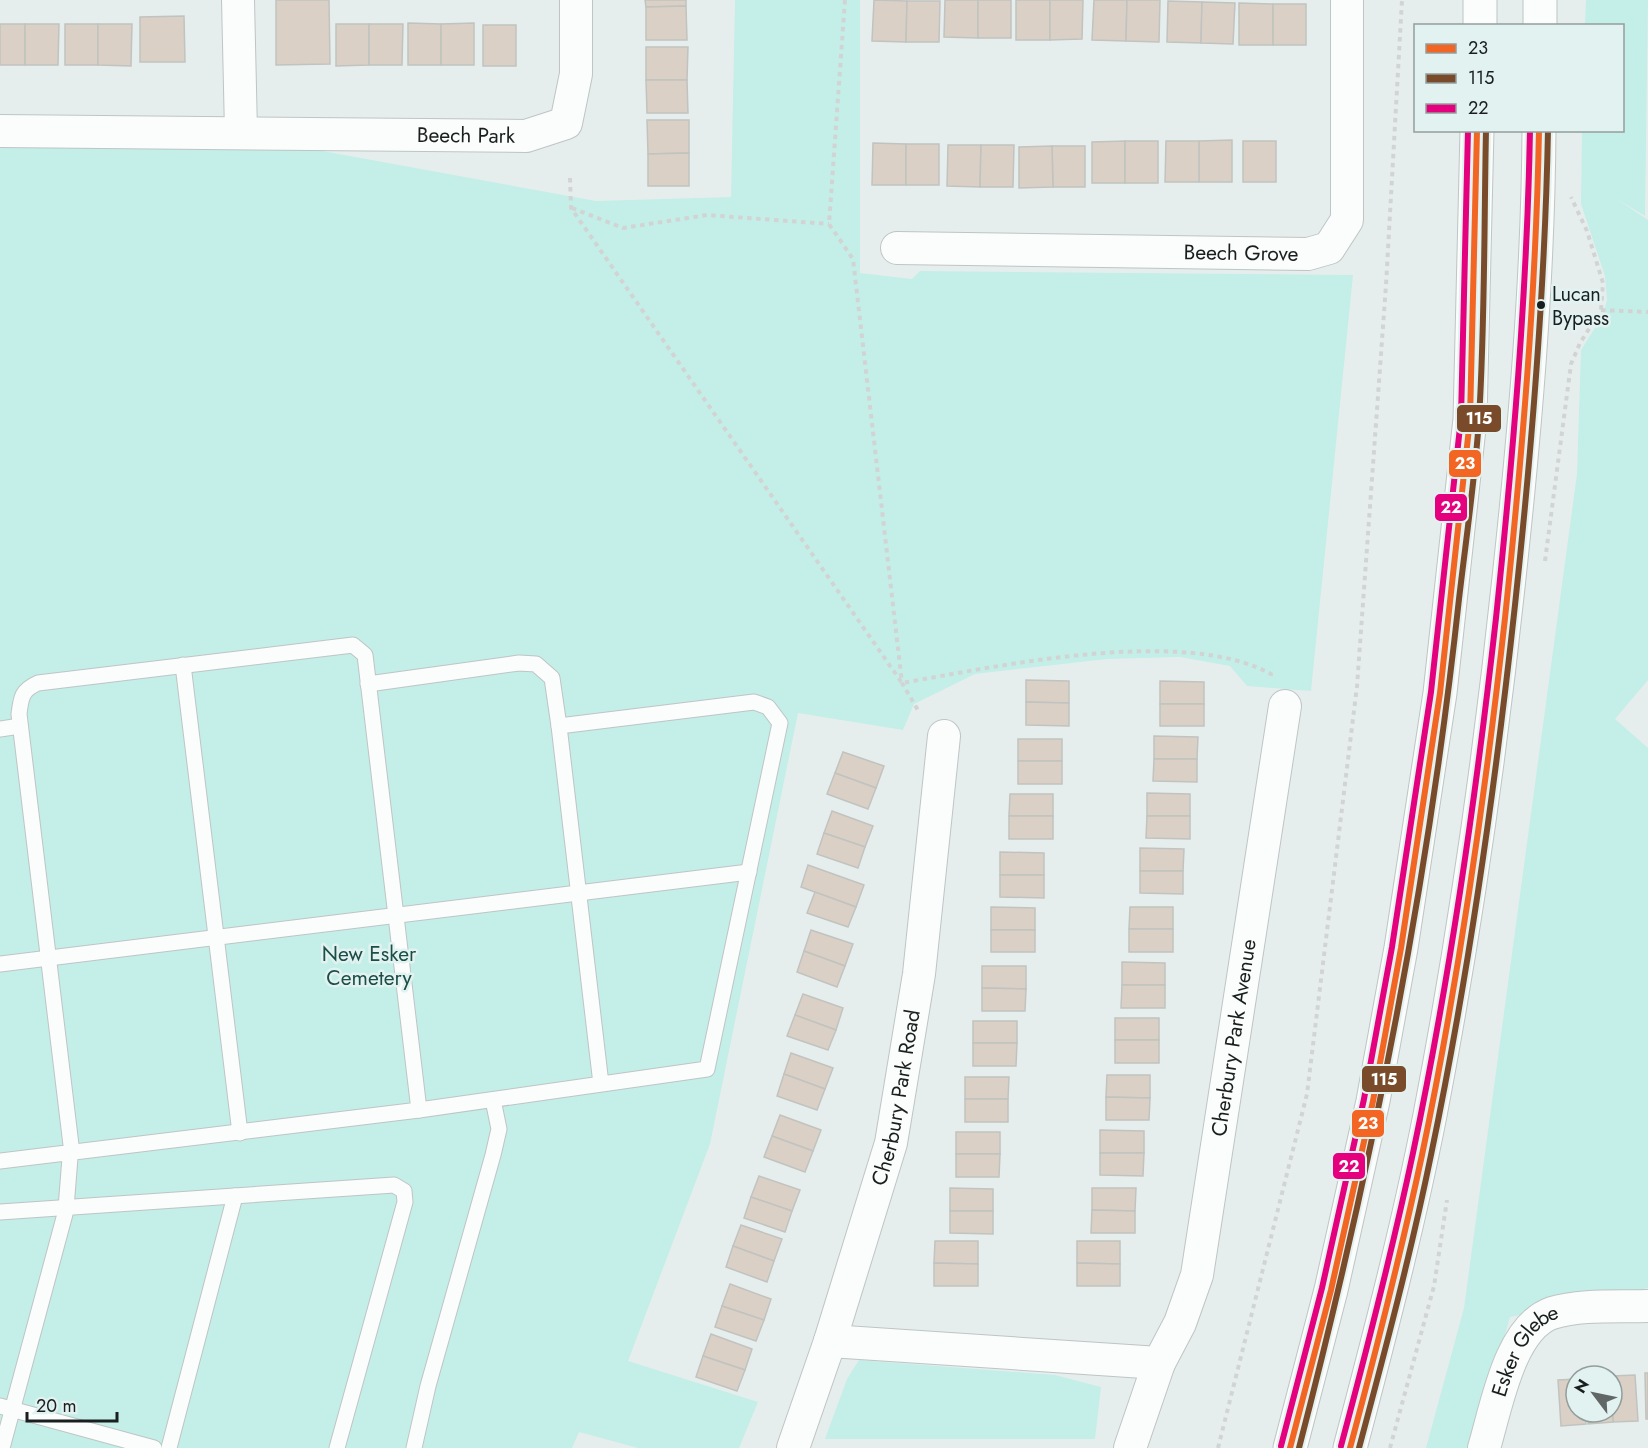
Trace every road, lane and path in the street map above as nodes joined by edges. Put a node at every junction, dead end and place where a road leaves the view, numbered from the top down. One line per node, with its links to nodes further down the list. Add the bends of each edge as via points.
1 (238, 0): 11 (street)
2 (576, 0): 11 (street, Beech Park, via 576,74 566,123 526,136)
3 (845, 0): 16 (path)
4 (1347, 0): 17 (street, Beech Grove, via 1347,220 1329,248 1308,254)
5 (1402, 0): 55 (path, via 1357,686 1308,1082)
6 (1480, 0): 8 (highway)
7 (1540, 0): 9 (highway)
8 (1480, 24)
9 (1540, 24)
10 (0, 131): 11 (street, Beech Park)
11 (241, 132)
12 (1477, 132): 56 (highway, via 1470,419 1440,693 1373,1101 1331,1290)
13 (1539, 132): 57 (highway, via 1526,425 1497,695 1458,960 1429,1117 1389,1300)
14 (570, 178): 15 (path)
15 (572, 208): 16 (path, via 623,228 706,215); 21 (path)
16 (829, 224): 21 (path, via 853,259)
17 (897, 248)
18 (1601, 310): 19 (path)
19 (1648, 312)
20 (183, 665): 22 (lane, via 353,645 365,655); 25 (lane, via 38,683 21,695); 32 (lane)
21 (902, 683): 23 (path, via 1109,652 1191,652 1252,664 1270,674); 24 (path)
22 (368, 684): 26 (lane, via 519,663 536,664 552,678); 31 (lane)
23 (1277, 695): 46 (street, Cherbury Park Avenue, via 1197,1275 1180,1323)
24 (919, 712)
25 (20, 726): 27 (lane); 33 (lane)
26 (559, 726): 29 (lane, via 754,702 768,707 780,723); 30 (lane)
27 (0, 729)
28 (944, 736): 45 (street, Cherbury Park Road, via 919,974 891,1143)
29 (749, 872): 30 (lane); 35 (lane, via 707,1069)
30 (579, 892): 31 (lane); 35 (lane)
31 (396, 917): 32 (lane); 37 (lane)
32 (215, 938): 33 (lane); 38 (lane)
33 (50, 958): 34 (lane); 39 (lane)
34 (0, 964)
35 (601, 1084): 36 (lane)
36 (493, 1100): 37 (lane); 52 (lane, via 499,1129)
37 (419, 1110): 38 (lane)
38 (240, 1133): 39 (lane)
39 (70, 1154): 40 (lane); 42 (lane)
40 (0, 1161)
41 (235, 1196): 42 (lane); 50 (lane); 51 (lane, via 394,1185 404,1191 405,1202)
42 (66, 1208): 43 (lane); 47 (lane)
43 (0, 1212)
44 (1648, 1306): 58 (street, Esker Glebe, via 1568,1310 1550,1314 1534,1325 1520,1340 1512,1359)
45 (830, 1341): 46 (street); 53 (street, Cherbury Park Road)
46 (1159, 1363): 54 (street, Cherbury Park Avenue)
47 (6, 1408): 48 (lane); 49 (lane)
48 (2, 1448)
49 (154, 1448)
50 (169, 1448)
51 (337, 1448)
52 (414, 1448)
53 (793, 1448)
54 (1130, 1448)
55 (1218, 1448)
56 (1290, 1448)
57 (1350, 1448)
58 (1484, 1448)

